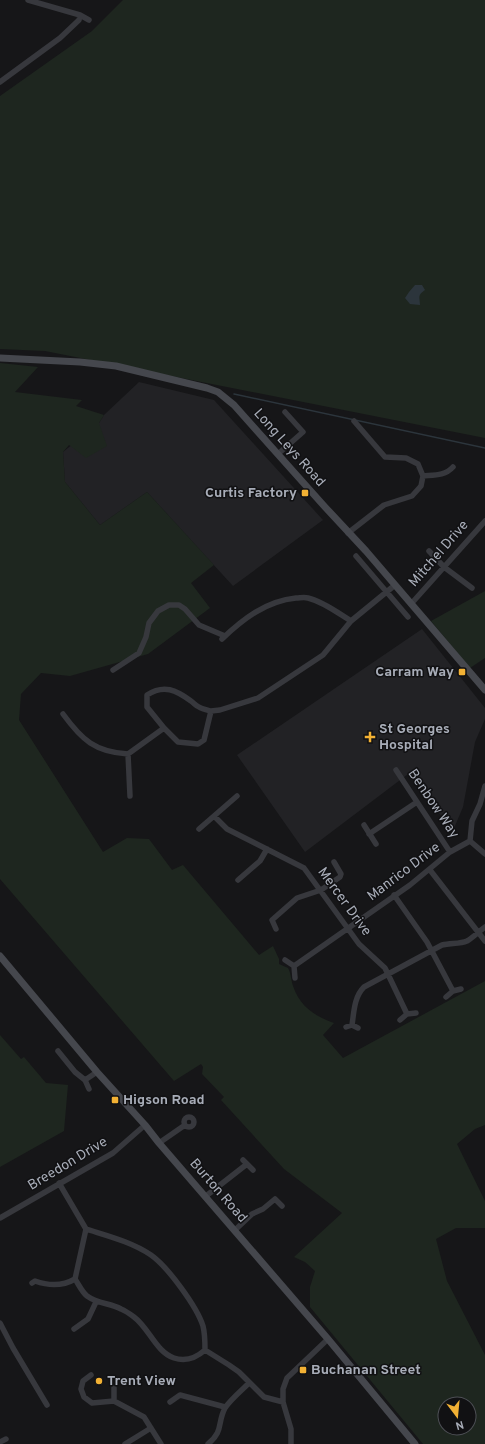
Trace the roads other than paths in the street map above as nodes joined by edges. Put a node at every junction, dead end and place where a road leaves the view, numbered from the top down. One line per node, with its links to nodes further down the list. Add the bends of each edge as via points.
1 (28, 0): 3 (street)
2 (53, 0): 3 (street)
3 (47, 5): 4 (street)
4 (80, 15): 5 (street); 6 (street, via 79,20 60,38)
5 (89, 20)
6 (0, 82)
7 (0, 358): 10 (main road, Long Leys Road, via 105,364 207,388 230,401)
8 (285, 412): 10 (street, via 302,432)
9 (354, 421): 12 (street, via 385,457 406,458 418,464)
10 (278, 454): 14 (main road, Long Leys Road)
11 (453, 466): 12 (street, via 450,471 439,475)
12 (423, 476): 14 (street, via 421,486 412,496 384,505)
13 (485, 520): 17 (street, Mitchel Drive)
14 (348, 533): 18 (main road, Long Leys Road)
15 (429, 551): 17 (street)
16 (356, 556): 20 (street)
17 (444, 567): 19 (street); 21 (street, Mitchel Drive)
18 (394, 585): 20 (street); 21 (main road, Long Leys Road)
19 (472, 588)
20 (387, 591): 22 (street); 23 (street)
21 (411, 604): 25 (main road, Long Leys Road)
22 (408, 617)
23 (351, 622): 24 (street, via 307,597 288,599 263,607 239,623 223,638 199,625 179,605 169,605 158,611 149,623 139,653); 26 (street, via 322,655 258,698)
24 (113, 670)
25 (485, 690)
26 (211, 711): 28 (street, via 204,740 198,744 178,742); 28 (street, via 198,707 170,689 154,690 148,695 147,707)
27 (63, 714): 29 (street, via 76,731 95,746 114,753)
28 (164, 728): 29 (street)
29 (128, 754): 32 (street)
30 (396, 770): 34 (street, Benbow Way)
31 (485, 786): 39 (street, via 472,821)
32 (130, 796)
33 (237, 796): 35 (street)
34 (417, 802): 38 (street); 42 (street, Benbow Way)
35 (214, 816): 37 (street); 41 (street, Mercer Drive, via 227,828)
36 (364, 825): 38 (street)
37 (199, 829)
38 (369, 834): 40 (street)
39 (470, 840): 42 (street, Manrico Drive); 43 (street)
40 (376, 844)
41 (268, 850): 46 (street, via 260,861); 47 (street, Mercer Drive, via 304,868)
42 (450, 852): 45 (street, Manrico Drive)
43 (485, 854)
44 (334, 862): 47 (street, via 341,874 340,877)
45 (430, 870): 48 (street, Manrico Drive); 52 (street)
46 (238, 880)
47 (321, 890): 50 (street, Mercer Drive); 51 (street, via 297,898 272,920)
48 (394, 895): 50 (street, Manrico Drive); 54 (street)
49 (485, 927): 52 (street)
50 (347, 928): 57 (street, Manrico Drive); 58 (street, Mercer Drive, via 359,944 382,964)
51 (276, 929)
52 (479, 932): 53 (street); 54 (street, via 467,940 442,945)
53 (485, 941)
54 (432, 951): 58 (street); 61 (street)
55 (0, 956): 70 (main road, Burton Road)
56 (285, 960): 57 (street)
57 (294, 966): 59 (street)
58 (388, 974): 64 (street, Mercer Drive); 66 (street, via 361,990 355,1003)
59 (295, 978)
60 (461, 989): 61 (street)
61 (453, 991): 62 (street)
62 (446, 997)
63 (416, 1013): 64 (street)
64 (407, 1014): 65 (street)
65 (400, 1020)
66 (352, 1025): 67 (street); 68 (street)
67 (346, 1027)
68 (358, 1028)
69 (58, 1051): 71 (street)
70 (97, 1072): 71 (street); 73 (main road, Burton Road)
71 (85, 1080): 72 (street)
72 (89, 1089)
73 (145, 1125): 75 (main road, Burton Road); 77 (street, Breedon Drive, via 112,1153)
74 (185, 1125): 75 (street)
75 (159, 1143): 78 (main road, Burton Road)
76 (253, 1170): 78 (street, via 245,1162)
77 (59, 1183): 80 (street, Breedon Drive); 81 (street)
78 (206, 1196): 82 (main road, Burton Road)
79 (282, 1206): 82 (street, via 275,1199 252,1214)
80 (0, 1218)
81 (86, 1229): 83 (street); 89 (street, via 131,1244 151,1255 163,1266 190,1302 203,1325)
82 (236, 1230): 88 (main road, Burton Road)
83 (75, 1279): 84 (street, via 55,1285 35,1281); 85 (street, via 86,1296)
84 (32, 1283)
85 (96, 1302): 87 (street, via 88,1320); 89 (street, via 120,1308 135,1318 164,1353 174,1358 186,1360 197,1357)
86 (0, 1323): 96 (street)
87 (74, 1329)
88 (328, 1339): 95 (street, via 287,1378 283,1389); 103 (main road, Burton Road)
89 (205, 1350): 91 (street, via 229,1364)
90 (91, 1375): 93 (street, via 83,1381 81,1389 84,1397 92,1403)
91 (249, 1383): 95 (street, via 264,1397); 97 (street)
92 (114, 1388): 93 (street)
93 (114, 1401): 98 (street, via 144,1418)
94 (170, 1402): 97 (street, via 180,1395)
95 (283, 1402): 102 (street, via 291,1429)
96 (47, 1405)
97 (225, 1407): 101 (street, via 219,1432)
98 (151, 1428): 99 (street); 100 (street)
99 (124, 1444)
100 (161, 1444)
101 (208, 1444)
102 (291, 1444)
103 (415, 1444)

